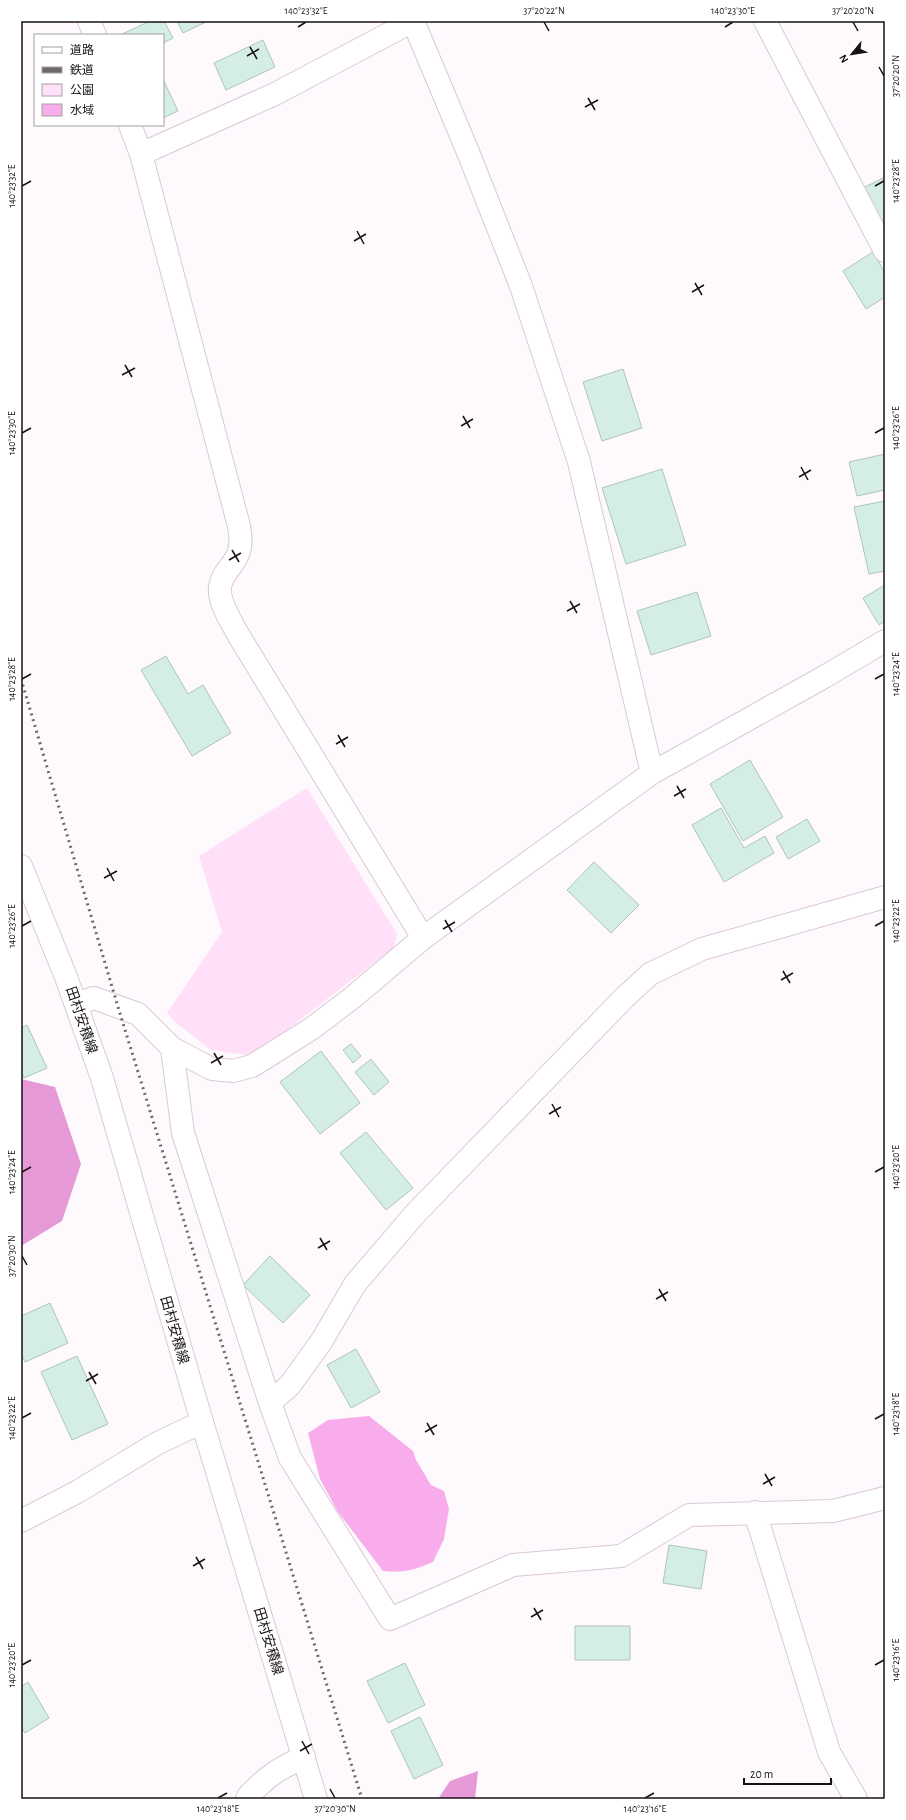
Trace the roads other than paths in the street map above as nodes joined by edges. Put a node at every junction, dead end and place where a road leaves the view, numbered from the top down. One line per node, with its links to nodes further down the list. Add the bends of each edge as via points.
1 (89, 21): 4 (street)
2 (413, 21): 6 (street, via 275,94); 9 (street, via 521,286 579,462)
3 (766, 21): 7 (street)
4 (95, 34)
5 (130, 126): 6 (street)
6 (141, 154): 12 (street, via 239,526 239,552 224,574 220,588 225,609)
7 (885, 251)
8 (885, 641): 9 (street)
9 (652, 773): 12 (street)
10 (21, 866): 13 (street, 田村安積線)
11 (885, 897): 15 (street, via 702,949 650,974 416,1214 355,1284 321,1342 290,1386)
12 (423, 938): 14 (street, via 352,998 310,1029 252,1066 233,1071 212,1069)
13 (76, 1004): 14 (street, via 94,998 138,1014); 16 (street, 田村安積線, via 102,1078)
14 (172, 1048): 15 (street, via 183,1133)
15 (270, 1404): 18 (street, via 290,1458 390,1619 513,1565 621,1556 690,1516)
16 (202, 1422): 19 (street, via 156,1444 77,1492); 20 (street, 田村安積線)
17 (885, 1498): 18 (street, via 833,1511)
18 (755, 1512): 23 (street, via 829,1752)
19 (21, 1521)
20 (304, 1757): 21 (street, via 268,1776); 22 (street, 田村安積線)
21 (247, 1799)
22 (316, 1799)
23 (856, 1799)

